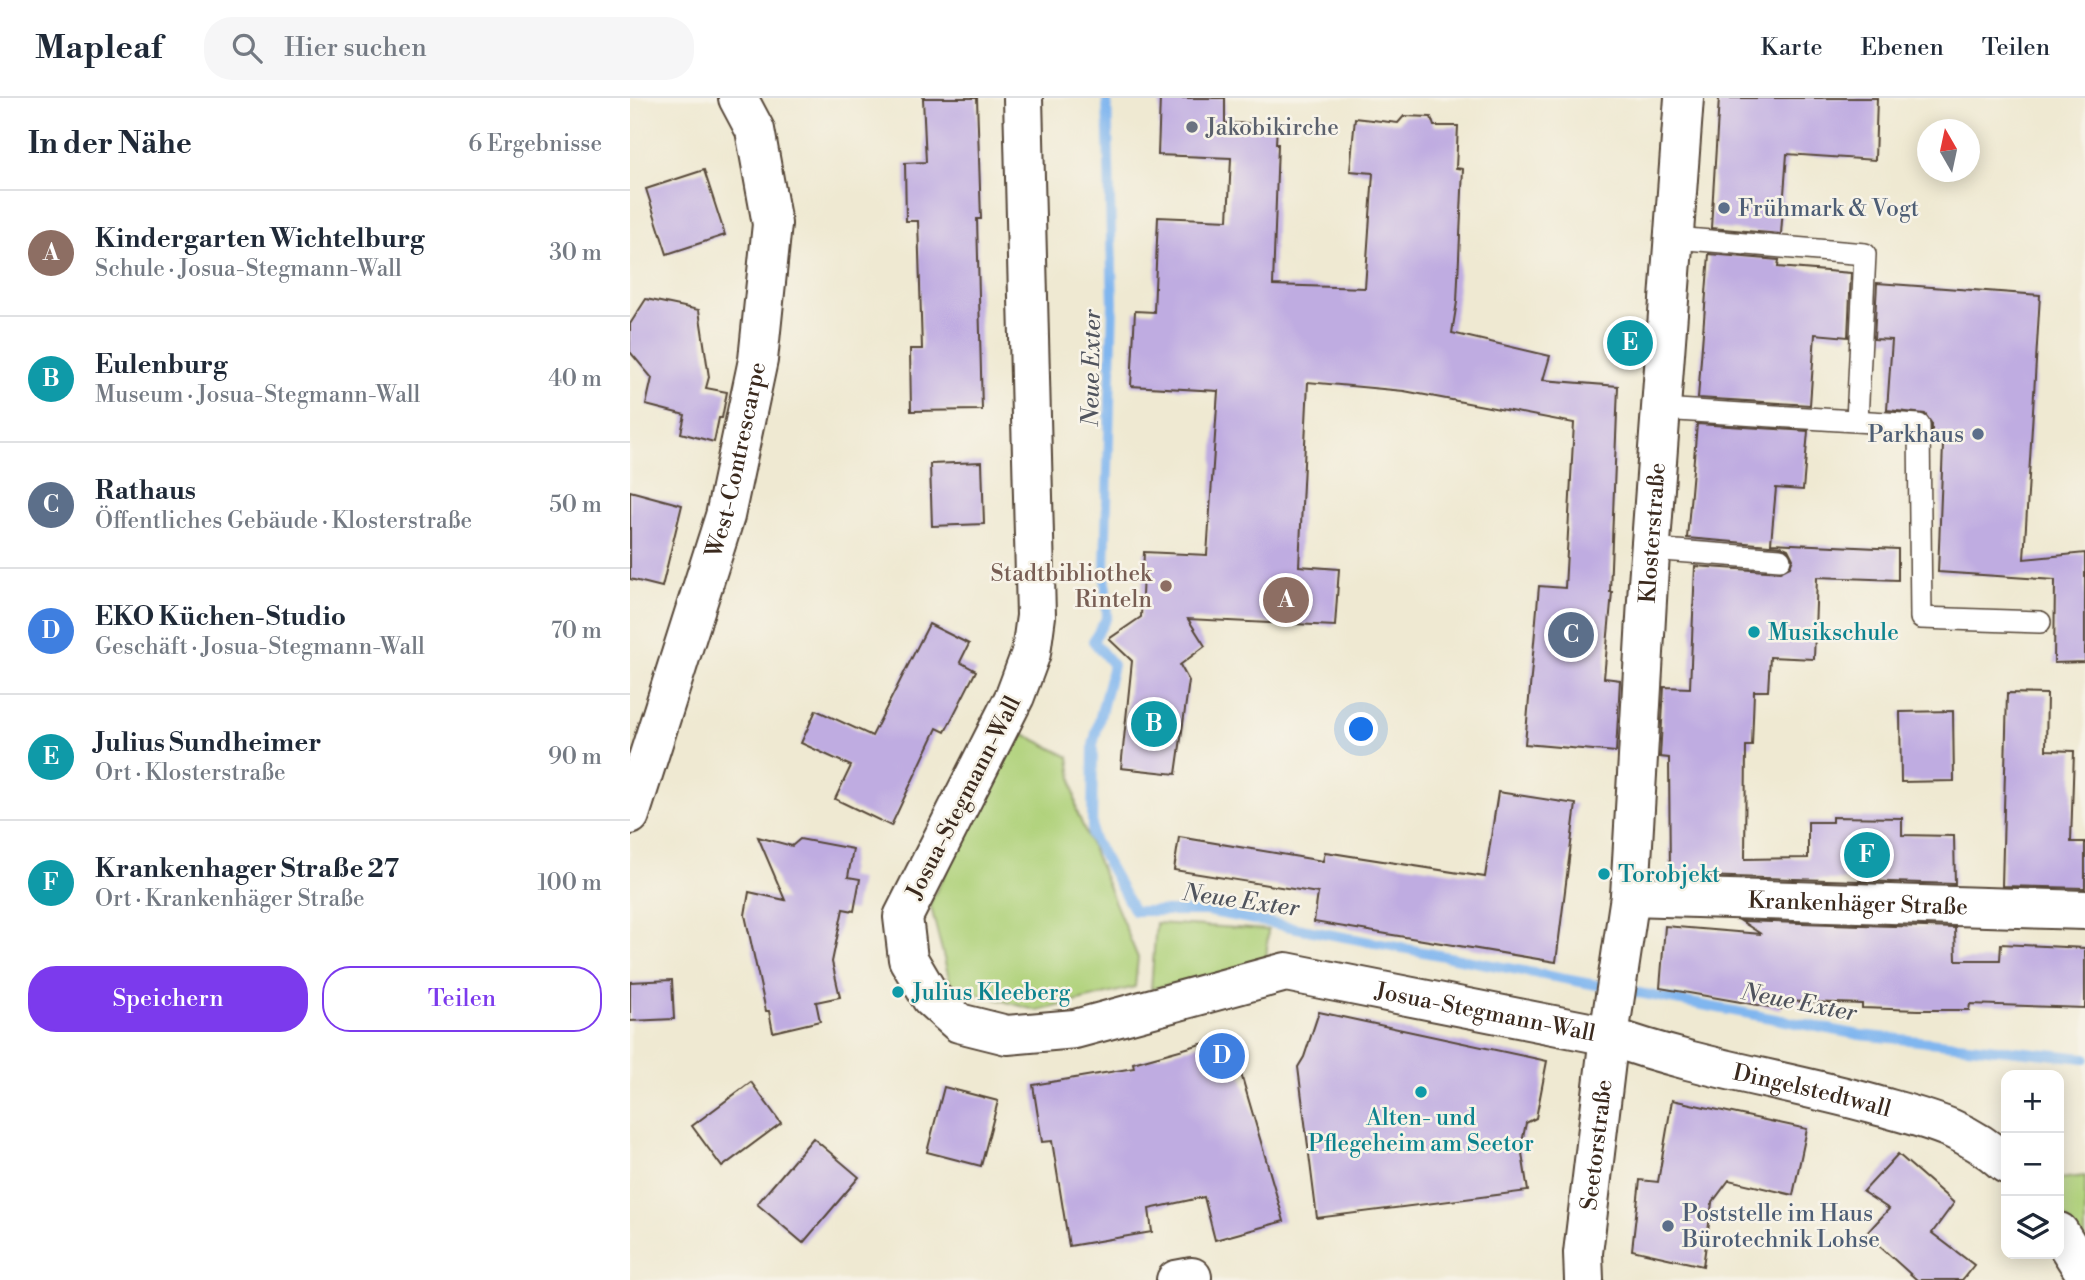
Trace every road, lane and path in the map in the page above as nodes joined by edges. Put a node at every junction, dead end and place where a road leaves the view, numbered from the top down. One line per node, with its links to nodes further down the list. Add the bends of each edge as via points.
1 (738, 98): 10 (street, West-Contrescarpe, via 755,130 772,224 758,360 725,516)
2 (1023, 98): 13 (street, Josua-Stegmann-Wall, via 1036,617 1031,653 1016,696 902,917 908,959 931,998 960,1023 1007,1035 1075,1028 1286,972)
3 (1684, 98): 4 (street, Klosterstraße)
4 (1675, 238): 5 (street, Klosterstraße); 6 (lane, via 1864,254)
5 (1661, 409): 6 (lane); 7 (street, Klosterstraße)
6 (1857, 421): 9 (lane, via 1919,425 1921,618)
7 (1650, 549): 8 (lane); 11 (street, Klosterstraße)
8 (1780, 559)
9 (2040, 622)
10 (630, 815)
11 (1630, 896): 12 (street, Krankenhäger Straße); 13 (street, Klosterstraße)
12 (2085, 911)
13 (1614, 1003): 14 (street, Dingelstedtwall, via 1643,1048 1943,1124 1985,1145); 16 (street, Seetorstraße)
14 (2001, 1159)
15 (2064, 1240): 17 (street)
16 (1579, 1271)
17 (2085, 1273)

